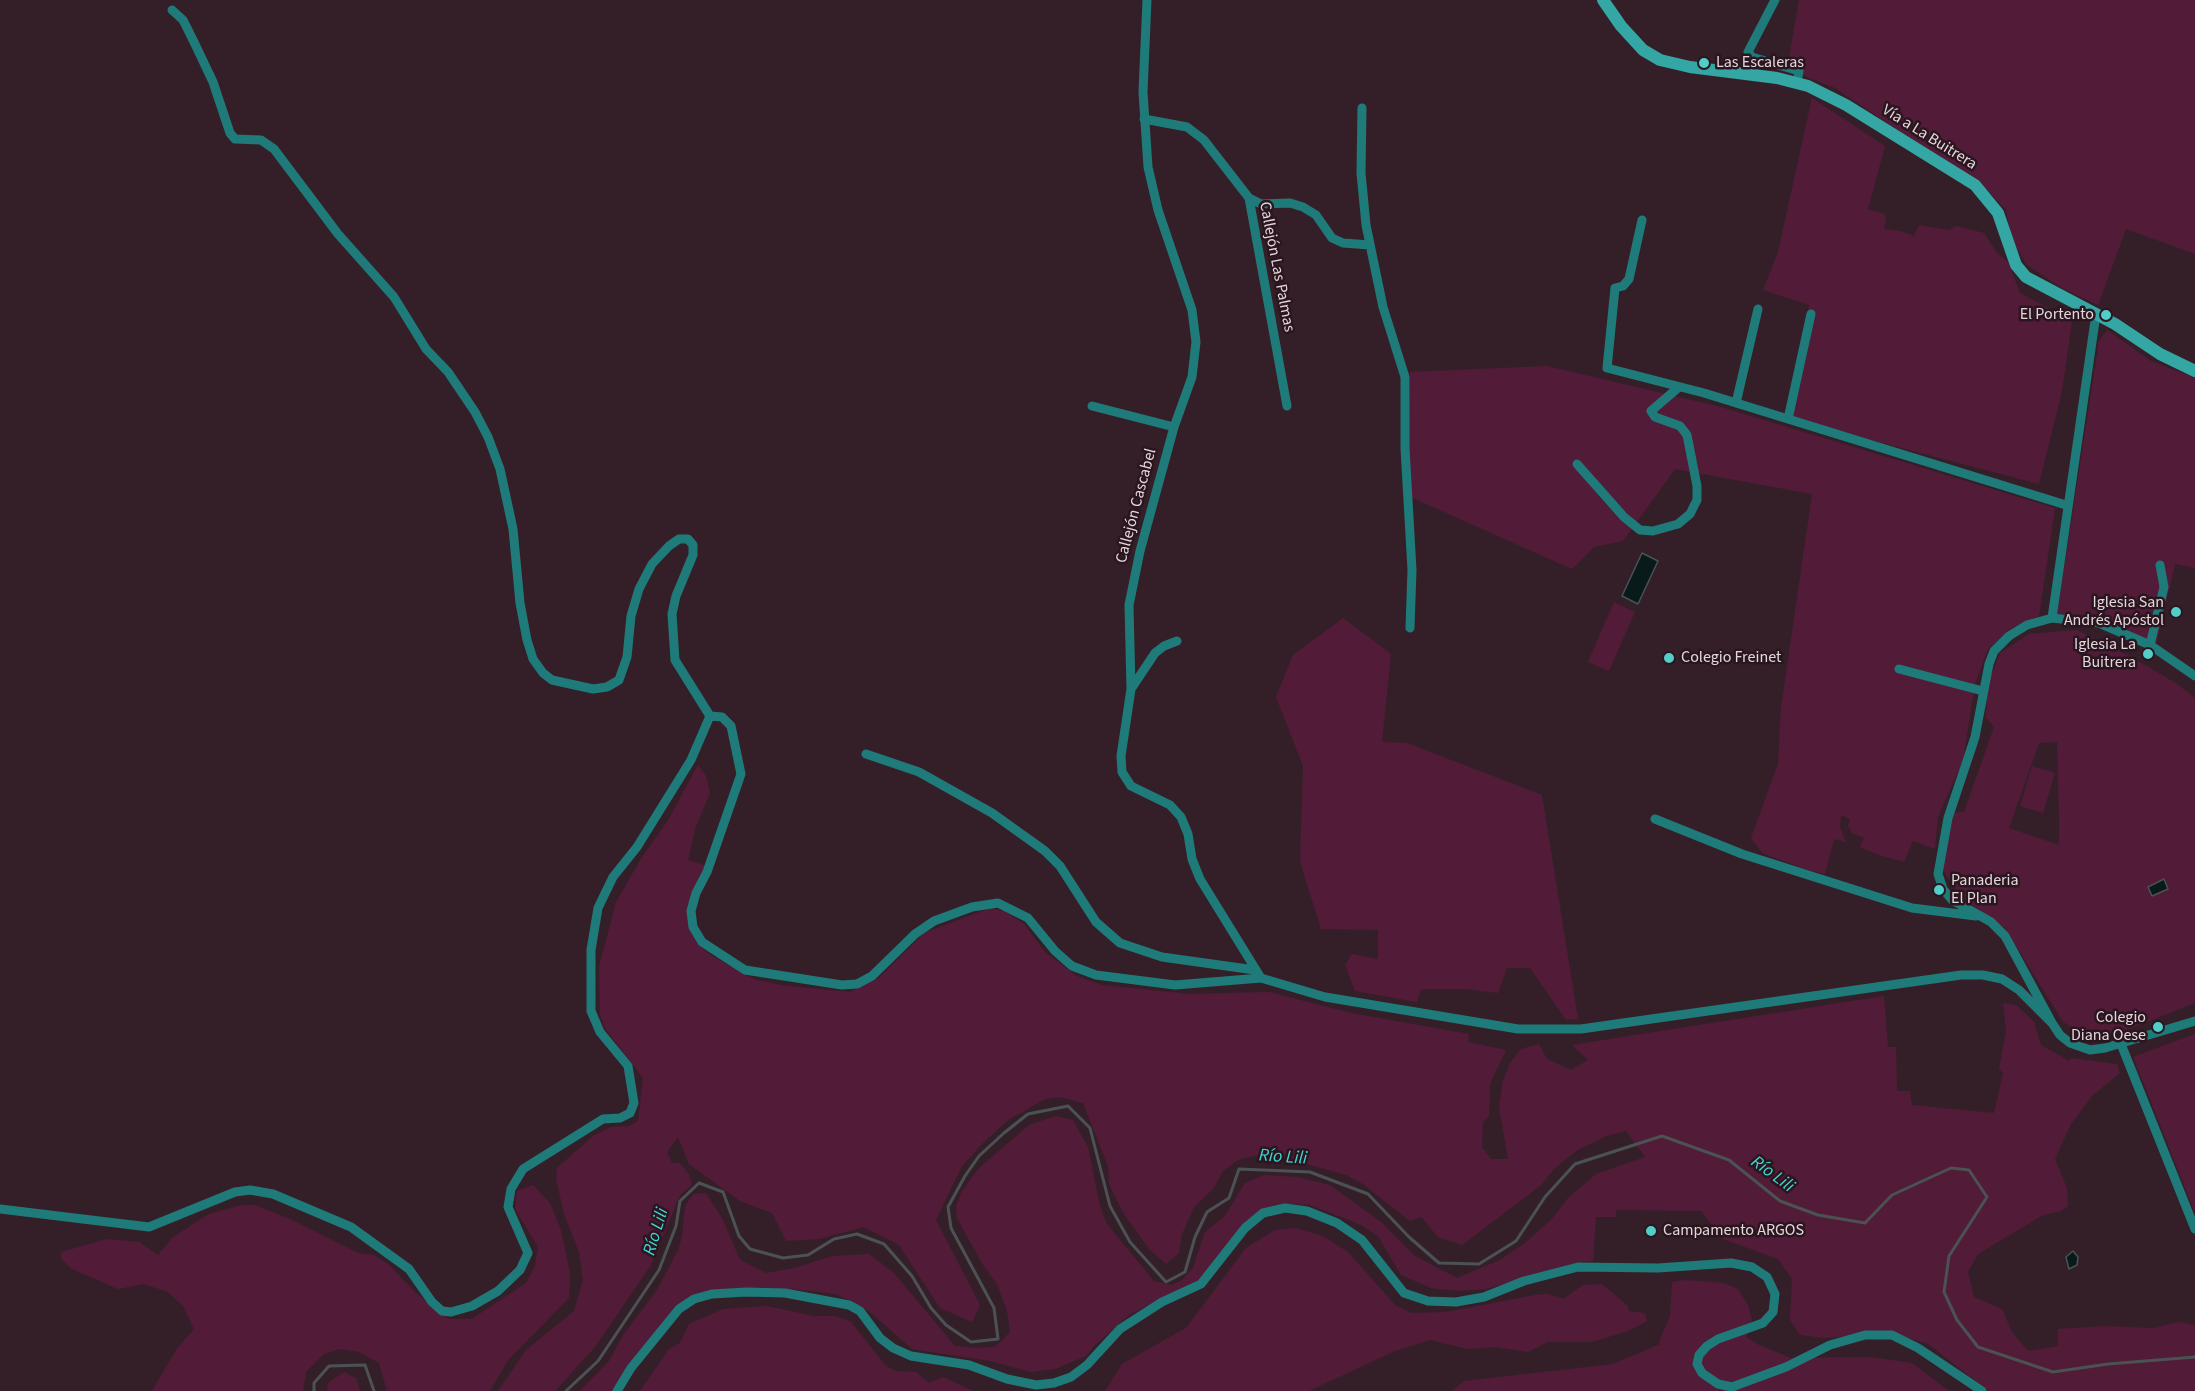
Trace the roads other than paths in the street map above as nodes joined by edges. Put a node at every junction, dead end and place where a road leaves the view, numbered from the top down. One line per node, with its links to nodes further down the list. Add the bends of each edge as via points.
1 (1147, 0): 7 (street, Callejón Cascabel)
2 (1603, 0): 5 (street, Vía a La Buitrera, via 1643,51 1660,60)
3 (1775, 0): 5 (street, via 1748,52 1752,57 1799,70)
4 (172, 9): 32 (street, via 190,34 235,139 261,140 274,149 338,234 394,297 426,349 448,372 475,412 500,469 513,529 520,603 533,659 543,673 552,680 593,689 619,680 639,589 652,564 669,546 679,539 688,539 693,555 672,614 675,660)
5 (1797, 83): 13 (street, Vía a La Buitrera, via 1846,105 1975,185 1998,213 2016,265 2026,277)
6 (1362, 108): 10 (street, via 1362,185)
7 (1144, 120): 8 (street, Callejón Las Palmas, via 1187,127 1204,140); 20 (street, Callejón Cascabel, via 1148,167 1158,210 1192,310 1196,342 1192,376)
8 (1249, 198): 10 (street, via 1260,204 1290,203 1303,207 1316,215 1332,238); 18 (street, Callejón Las Palmas)
9 (1642, 220): 15 (street, via 1629,279 1616,288 1607,368)
10 (1370, 245): 25 (street, via 1383,307 1405,376 1412,570)
11 (1758, 309): 16 (street)
12 (1811, 314): 19 (street)
13 (2096, 314): 14 (street, Vía a La Buitrera); 22 (street)
14 (2195, 371)
15 (1679, 387): 16 (street); 21 (street, via 1651,411 1655,417 1680,426 1687,435 1697,500 1690,514 1678,524 1653,531 1640,530)
16 (1736, 403): 19 (street)
17 (1092, 406): 20 (street)
18 (1287, 406)
19 (1788, 419): 22 (street)
20 (1174, 427): 30 (street, Callejón Cascabel, via 1129,605)
21 (1577, 464)
22 (2066, 505): 24 (street)
23 (2160, 566): 27 (street, via 2164,587)
24 (2052, 618): 27 (street, via 2099,623); 31 (street, via 2027,625 1994,651)
25 (1410, 628)
26 (1177, 641): 30 (street, via 1155,653)
27 (2150, 645): 29 (street)
28 (1899, 669): 31 (street)
29 (2195, 676)
30 (1131, 688): 36 (street, Callejón Cascabel, via 1122,772 1131,786 1170,805 1181,817 1200,879)
31 (1983, 691): 35 (street, via 1975,737 1947,819 1938,874 1943,889 1953,900)
32 (710, 716): 37 (street, via 722,717 731,726 741,774 696,893 691,911 693,927 702,942 745,970 857,984 872,976 934,921 972,907 998,903 1028,918 1072,966 1096,975 1175,985); 41 (street, via 691,760 613,877 598,908 591,950 591,1011 600,1032 628,1066 634,1102 630,1113 603,1119 523,1169 511,1189 508,1207 528,1253 520,1270 498,1291 472,1306 442,1311 408,1269 351,1227 273,1194 250,1190 235,1192 149,1227)
33 (866, 754): 36 (street, via 919,772 992,813 1045,851 1060,866 1096,922 1120,943 1162,957)
34 (1655, 819): 35 (street, via 1742,854 1912,908)
35 (1979, 916): 39 (street, via 2005,936)
36 (1255, 970): 37 (street, Callejón Cascabel)
37 (1261, 978): 39 (street, via 1325,997 1506,1027 1581,1029 1983,975 2002,979 2019,990)
38 (2195, 1021): 40 (street)
39 (2052, 1023): 40 (street, via 2060,1035 2080,1048)
40 (2121, 1044): 42 (street)
41 (0, 1209)
42 (2195, 1229)
43 (617, 1391): 44 (street, via 679,1309 712,1294 746,1292 785,1293 849,1305 860,1311 880,1338 911,1356 969,1365 1007,1379 1054,1383 1087,1365 1120,1329 1162,1302 1201,1284 1245,1228 1263,1213 1285,1208 1337,1222 1362,1240 1404,1293 1428,1301 1484,1297 1524,1281 1578,1268 1731,1263 1752,1268 1767,1277 1775,1294 1773,1311 1762,1323 1718,1339 1699,1356 1697,1364 1702,1373 1718,1384 1732,1387 1830,1345 1865,1335 1892,1335)
44 (1982, 1391)

